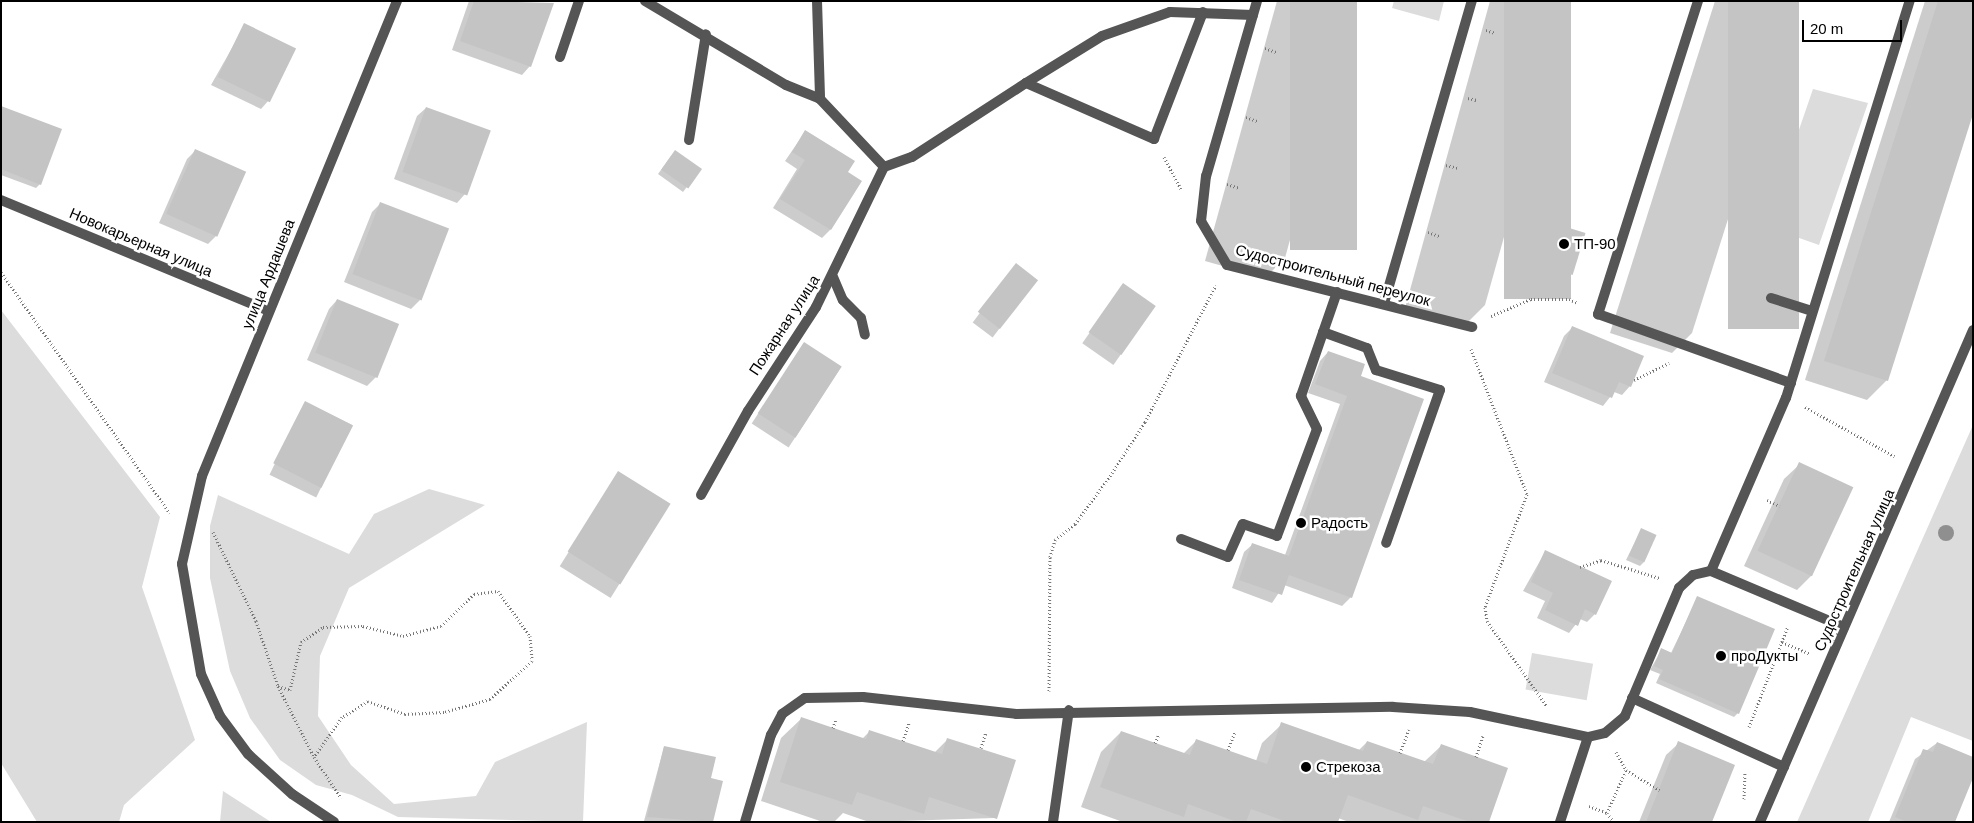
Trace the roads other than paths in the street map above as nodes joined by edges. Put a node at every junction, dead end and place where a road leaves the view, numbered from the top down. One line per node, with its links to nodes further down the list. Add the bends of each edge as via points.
1 (397, 1): 22 (street, улица Ардашева)
2 (579, 1): 12 (street)
3 (645, 1): 11 (street)
4 (817, 1): 14 (street)
5 (1257, 1): 10 (street)
6 (1472, 1): 21 (street)
7 (1698, 1): 28 (street, via 1598,314)
8 (1910, 1): 23 (street)
9 (1204, 12): 10 (street); 13 (street, via 1170,12 1102,36); 13 (street, via 1154,139)
10 (1253, 15): 19 (street, Судостроительный переулок, via 1206,176 1201,221 1227,265)
11 (706, 34): 14 (street, via 786,85); 15 (street)
12 (560, 57)
13 (1026, 83): 16 (street, via 912,157)
14 (820, 99): 16 (street)
15 (689, 140)
16 (884, 167): 18 (street, Пожарная улица, via 844,245)
17 (1, 200): 22 (street, Новокарьерная улица)
18 (833, 277): 27 (street, via 843,300 861,318); 29 (street, Пожарная улица, via 748,411)
19 (1337, 292): 21 (street, Судостроительный переулок); 26 (street)
20 (1771, 298): 23 (street)
21 (1384, 303): 24 (street, Судостроительный переулок)
22 (269, 311): 38 (street, улица Ардашева, via 191,511 182,564 201,674 220,716 248,754 284,788)
23 (1812, 311): 28 (street)
24 (1472, 327)
25 (1973, 330): 33 (street, Судостроительная улица)
26 (1323, 332): 30 (street, via 1301,396 1317,429 1277,536 1243,524 1228,557); 31 (street, via 1367,348 1376,370 1440,390)
27 (865, 336)
28 (1791, 383): 32 (street)
29 (701, 495)
30 (1180, 538)
31 (1386, 543)
32 (1711, 572): 33 (street); 34 (street, via 1693,575 1680,588)
33 (1844, 627): 37 (street, Судостроительная улица)
34 (1632, 698): 36 (street, via 1625,716 1605,733); 37 (street)
35 (1069, 710): 36 (street, via 1393,707 1470,712); 39 (street, via 1016,714 863,698 805,698 782,714 771,735); 40 (street)
36 (1588, 737): 41 (street)
37 (1784, 767): 42 (street, Судостроительная улица)
38 (334, 822)
39 (745, 822)
40 (1053, 822)
41 (1560, 822)
42 (1760, 822)

